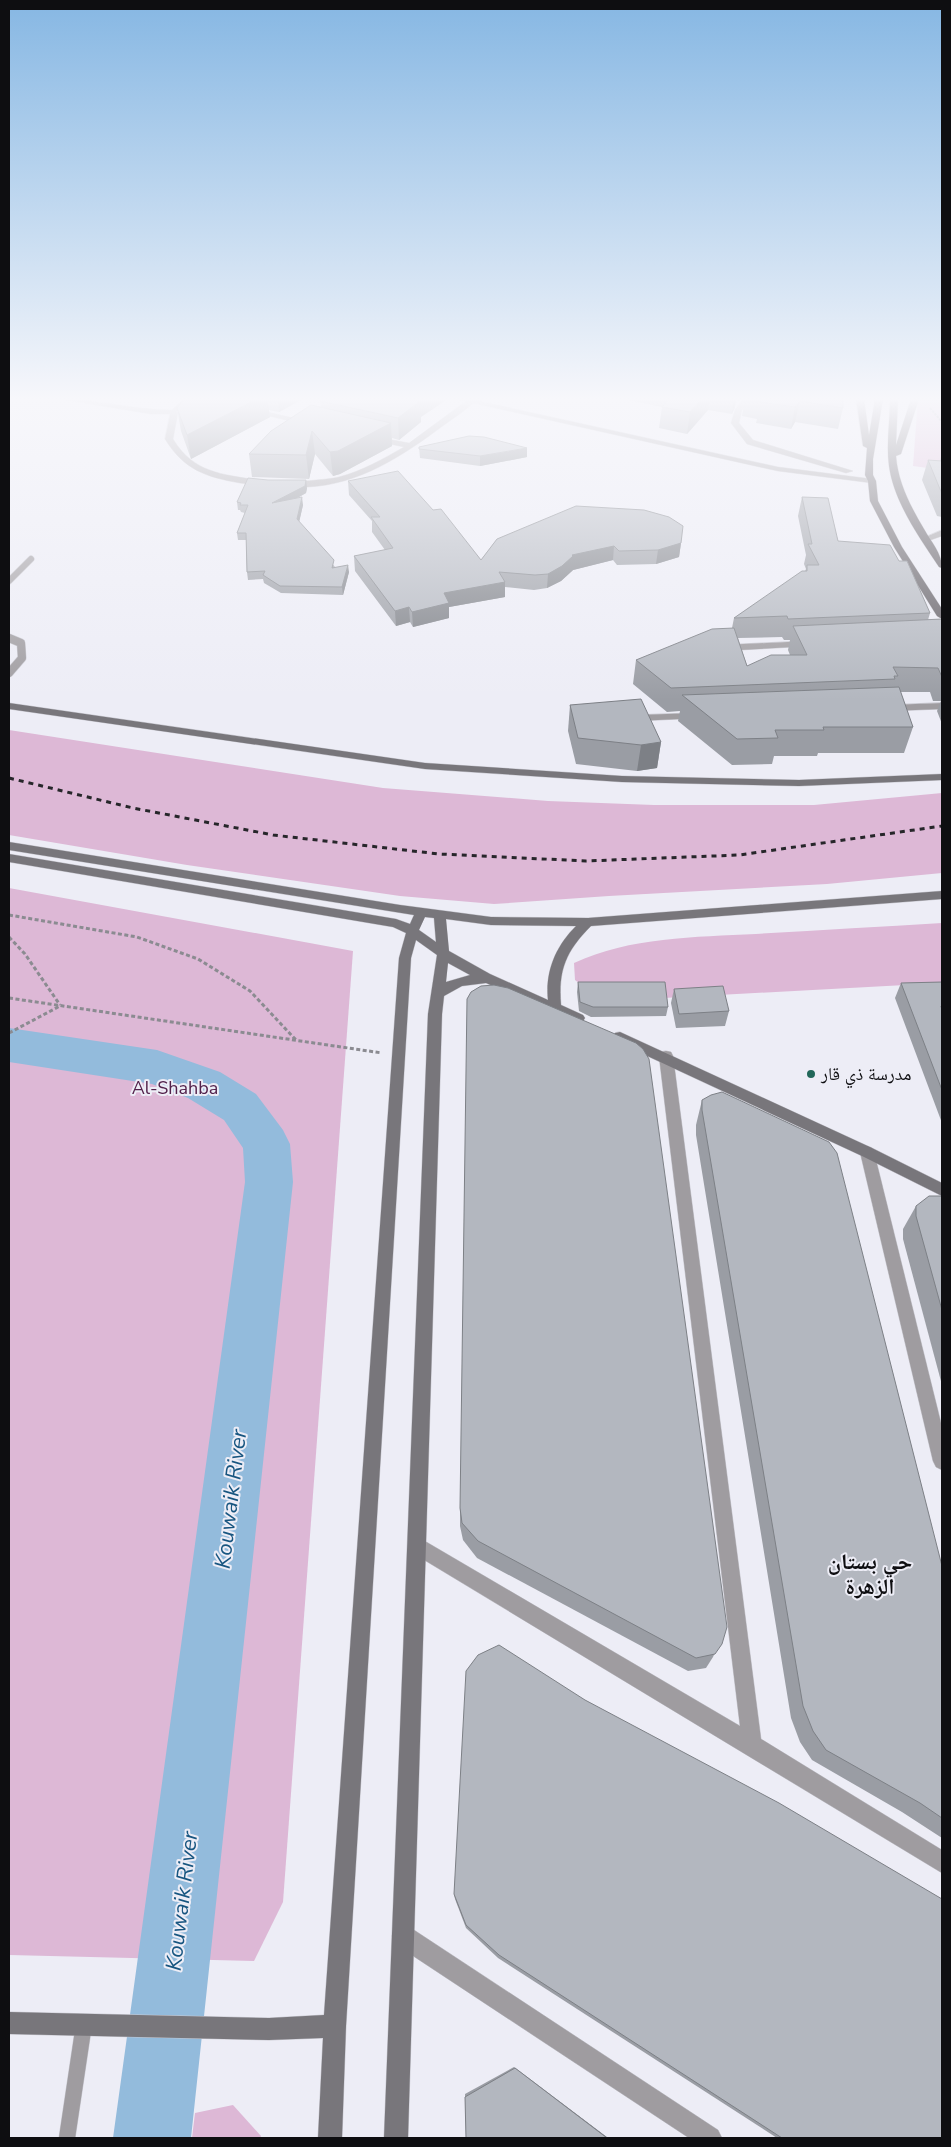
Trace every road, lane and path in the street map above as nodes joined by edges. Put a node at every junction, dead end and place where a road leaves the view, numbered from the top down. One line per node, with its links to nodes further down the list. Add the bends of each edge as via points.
1 (874, 499): 8 (main road, via 898,547)
2 (905, 499): 4 (main road)
3 (942, 533): 4 (street)
4 (925, 539): 6 (main road)
5 (31, 559): 7 (lane)
6 (942, 565)
7 (9, 581)
8 (942, 616)
9 (9, 638): 12 (lane, via 21,644 22,658)
10 (816, 644): 11 (street)
11 (709, 648)
12 (9, 673)
13 (9, 706): 18 (main road, via 425,766 631,779 799,783)
14 (942, 706): 15 (street)
15 (873, 709)
16 (705, 716): 17 (street)
17 (636, 718)
18 (942, 778)
19 (9, 846): 22 (main road)
20 (9, 858): 26 (main road, via 385,920)
21 (942, 895): 25 (main road)
22 (421, 912): 24 (main road); 26 (main road)
23 (9, 915): 37 (path, via 138,937 198,960 250,991)
24 (440, 915): 25 (main road, via 490,921); 28 (main road)
25 (588, 922): 33 (main road, via 573,936 555,969)
26 (413, 930): 28 (main road); 38 (main road, via 405,958)
27 (9, 937): 32 (path, via 25,954)
28 (443, 955): 29 (main road); 30 (main road)
29 (487, 979): 30 (main road, via 454,983); 33 (main road)
30 (437, 995): 43 (main road)
31 (9, 998): 32 (path)
32 (60, 1006): 36 (path); 37 (path)
33 (555, 1008): 34 (main road)
34 (589, 1023)
35 (606, 1030): 39 (main road)
36 (9, 1032)
37 (297, 1041): 38 (path)
38 (399, 1056): 49 (main road)
39 (666, 1056): 40 (main road); 44 (street)
40 (867, 1152): 41 (main road); 42 (street)
41 (942, 1190)
42 (942, 1460)
43 (417, 1546): 44 (street); 46 (main road)
44 (752, 1745): 45 (street)
45 (942, 1862)
46 (403, 1936): 52 (main road); 53 (street)
47 (9, 2022): 48 (main road)
48 (92, 2025): 49 (main road, via 269,2029); 50 (lane)
49 (335, 2026): 51 (main road)
50 (67, 2138)
51 (330, 2138)
52 (396, 2138)
53 (710, 2138)

